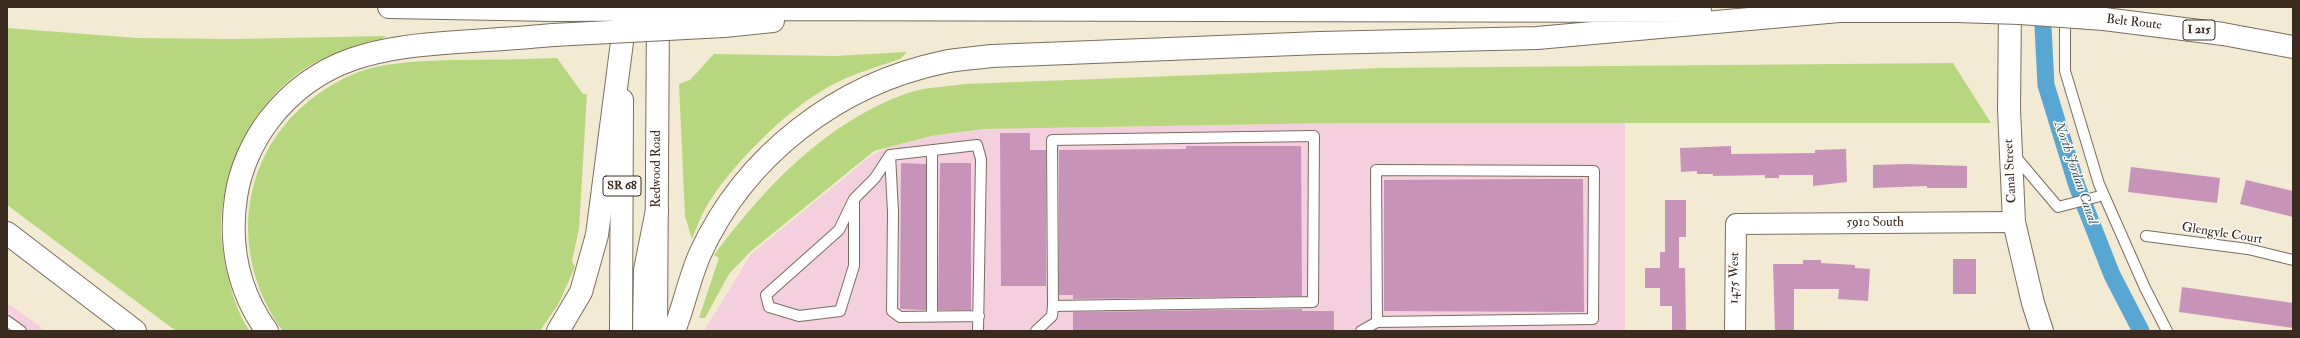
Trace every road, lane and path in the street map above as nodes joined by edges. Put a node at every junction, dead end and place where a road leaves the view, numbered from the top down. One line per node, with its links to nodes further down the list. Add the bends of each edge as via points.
1 (389, 7): 7 (main road, Belt Route / I 215, bridge, via 555,10)
2 (622, 7): 8 (main road, SR 68)
3 (658, 7): 15 (main road, Redwood Road / SR 68)
4 (2010, 7): 11 (main road, Canal Street)
5 (2065, 7): 13 (lane, via 2065,71)
6 (1839, 11): 7 (main road, Belt Route / I 215, via 891,9); 9 (main road, Belt Route / I 215, bridge, via 1956,11 2104,19 2222,34); 33 (main road, via 1537,38 1320,43 992,56 944,62 913,70 854,93 835,104 805,124 761,163 739,188 700,252)
7 (725, 18): 28 (main road, bridge, via 418,45 372,52 328,69 309,81 277,110 252,146 237,190 232,234 240,278)
8 (622, 42): 29 (main road, via 597,235 581,292); 30 (main road, SR 68)
9 (2293, 47)
10 (932, 150): 12 (lane); 22 (lane, via 977,145 981,159); 23 (lane)
11 (2010, 151): 13 (lane, via 2058,207); 16 (main road, Canal Street)
12 (890, 155): 14 (lane, via 875,178); 23 (lane, via 893,212 892,311 900,317)
13 (2099, 197): 39 (lane)
14 (854, 199): 14 (lane, via 839,230 766,295 769,307 799,316 840,311 854,266)
15 (656, 210): 31 (main road, via 645,270); 32 (main road, Redwood Road / SR 68)
16 (2014, 222): 17 (street, 5910 South); 38 (main road, Canal Street, via 2030,296)
17 (1736, 224): 37 (street, 1475 West)
18 (7, 233): 27 (main road)
19 (2146, 236): 20 (lane, Glengyle Court, via 2248,249)
20 (2293, 260)
21 (1053, 306): 21 (lane, via 1052,140 1314,136 1313,302); 35 (lane, via 1052,316)
22 (979, 316): 23 (lane); 34 (lane)
23 (932, 317)
24 (7, 321): 26 (lane)
25 (1377, 322): 25 (lane, via 1376,170 1594,170 1593,319); 36 (lane)
26 (21, 331)
27 (135, 331)
28 (267, 331)
29 (558, 331)
30 (621, 331)
31 (644, 331)
32 (656, 331)
33 (674, 331)
34 (978, 331)
35 (1036, 331)
36 (1360, 331)
37 (1735, 331)
38 (2042, 331)
39 (2167, 331)

